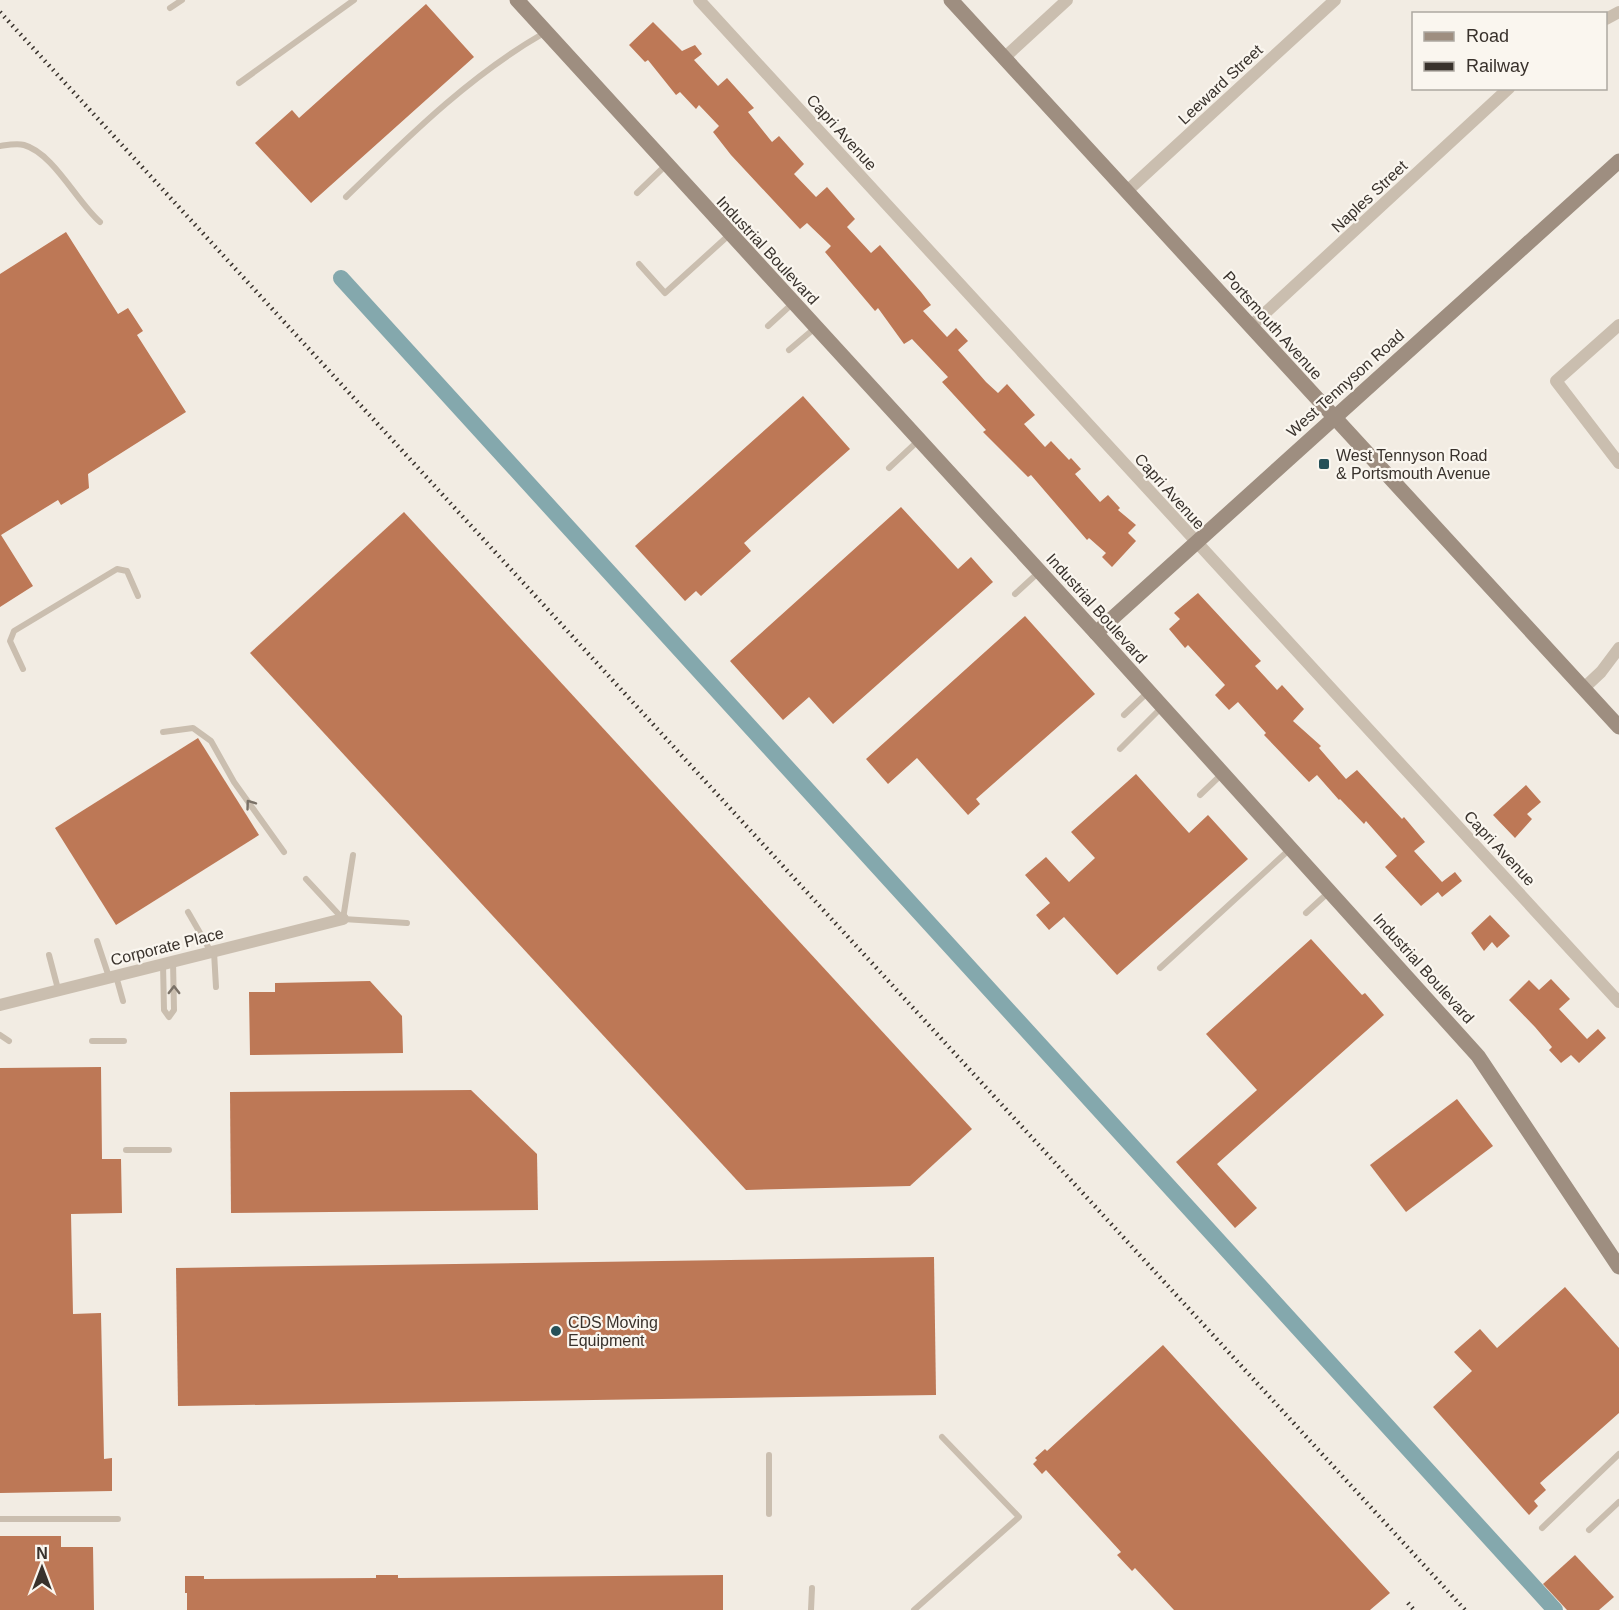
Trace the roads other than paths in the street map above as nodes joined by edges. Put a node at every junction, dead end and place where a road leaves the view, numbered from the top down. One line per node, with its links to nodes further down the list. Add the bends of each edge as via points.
1 (182, 0): 8 (lane)
2 (354, 0): 11 (lane)
3 (517, 0): 9 (main road, Industrial Boulevard)
4 (699, 0): 32 (street, Capri Avenue)
5 (951, 0): 10 (main road, Portsmouth Avenue)
6 (1067, 0): 10 (street)
7 (1335, 0): 16 (street, Leeward Street)
8 (170, 8)
9 (544, 33): 15 (main road, Industrial Boulevard); 18 (lane, via 509,53 430,116)
10 (1004, 58): 16 (main road, Portsmouth Avenue)
11 (239, 83)
12 (1507, 90): 25 (street, Naples Street)
13 (0, 146): 19 (lane, via 23,144 47,160)
14 (1619, 161): 28 (main road, West Tennyson Road)
15 (666, 165): 17 (lane); 20 (main road, Industrial Boulevard)
16 (1126, 192): 25 (main road, Portsmouth Avenue)
17 (637, 193)
18 (346, 197)
19 (100, 222)
20 (729, 235): 21 (lane, via 665,293); 22 (main road, Industrial Boulevard)
21 (639, 264)
22 (793, 303): 24 (lane); 26 (main road, Industrial Boulevard)
23 (1619, 325): 30 (street, via 1556,381)
24 (768, 326)
25 (1251, 327): 28 (main road, Portsmouth Avenue)
26 (815, 328): 27 (lane); 29 (main road, Industrial Boulevard)
27 (789, 350)
28 (1333, 418): 32 (main road, West Tennyson Road); 39 (main road, Portsmouth Avenue)
29 (919, 440): 31 (lane); 33 (main road, Industrial Boulevard)
30 (1619, 463)
31 (889, 468)
32 (1196, 543): 36 (main road, West Tennyson Road); 66 (street, Capri Avenue)
33 (1039, 571): 34 (lane); 36 (main road, Industrial Boulevard)
34 (1015, 594)
35 (138, 596): 38 (lane, via 127,571 117,569 14,631 10,641)
36 (1096, 633): 40 (main road, Industrial Boulevard)
37 (1619, 648): 39 (street)
38 (23, 669)
39 (1585, 687): 43 (main road, Portsmouth Avenue)
40 (1149, 692): 41 (main road, Industrial Boulevard); 42 (lane)
41 (1162, 706): 45 (lane); 46 (main road, Industrial Boulevard)
42 (1124, 715)
43 (1619, 727)
44 (163, 732): 49 (lane, one-way to 44, via 234,782 211,741 193,728)
45 (1120, 748)
46 (1222, 773): 47 (lane); 48 (main road, Industrial Boulevard)
47 (1200, 795)
48 (1292, 848): 52 (main road, Industrial Boulevard); 61 (lane)
49 (284, 852)
50 (352, 855): 55 (lane)
51 (306, 879): 55 (lane)
52 (1330, 891): 54 (lane); 74 (main road, Industrial Boulevard, via 1478,1056)
53 (188, 912): 58 (lane)
54 (1306, 914)
55 (343, 919): 56 (lane); 58 (street, Corporate Place)
56 (407, 922)
57 (97, 941): 62 (lane)
58 (213, 952): 60 (street, Corporate Place); 63 (lane)
59 (49, 955): 64 (lane)
60 (168, 962): 60 (lane, one-way to 60, via 164,1010 169,1017 174,1007); 62 (street, Corporate Place)
61 (1160, 968)
62 (112, 976): 64 (street, Corporate Place); 65 (lane)
63 (216, 987)
64 (58, 989): 67 (street, Corporate Place)
65 (123, 1001)
66 (1619, 1002)
67 (0, 1005)
68 (0, 1035): 69 (lane)
69 (9, 1041)
70 (92, 1041): 71 (lane)
71 (124, 1041)
72 (126, 1150): 73 (lane)
73 (169, 1150)
74 (1619, 1267)
75 (942, 1437): 86 (lane, via 1019,1517)
76 (1619, 1454): 82 (lane)
77 (769, 1455): 79 (lane)
78 (1619, 1502): 83 (lane)
79 (769, 1514)
80 (0, 1519): 81 (lane)
81 (118, 1519)
82 (1542, 1528)
83 (1589, 1530)
84 (812, 1588): 85 (lane)
85 (811, 1610)
86 (914, 1610)

